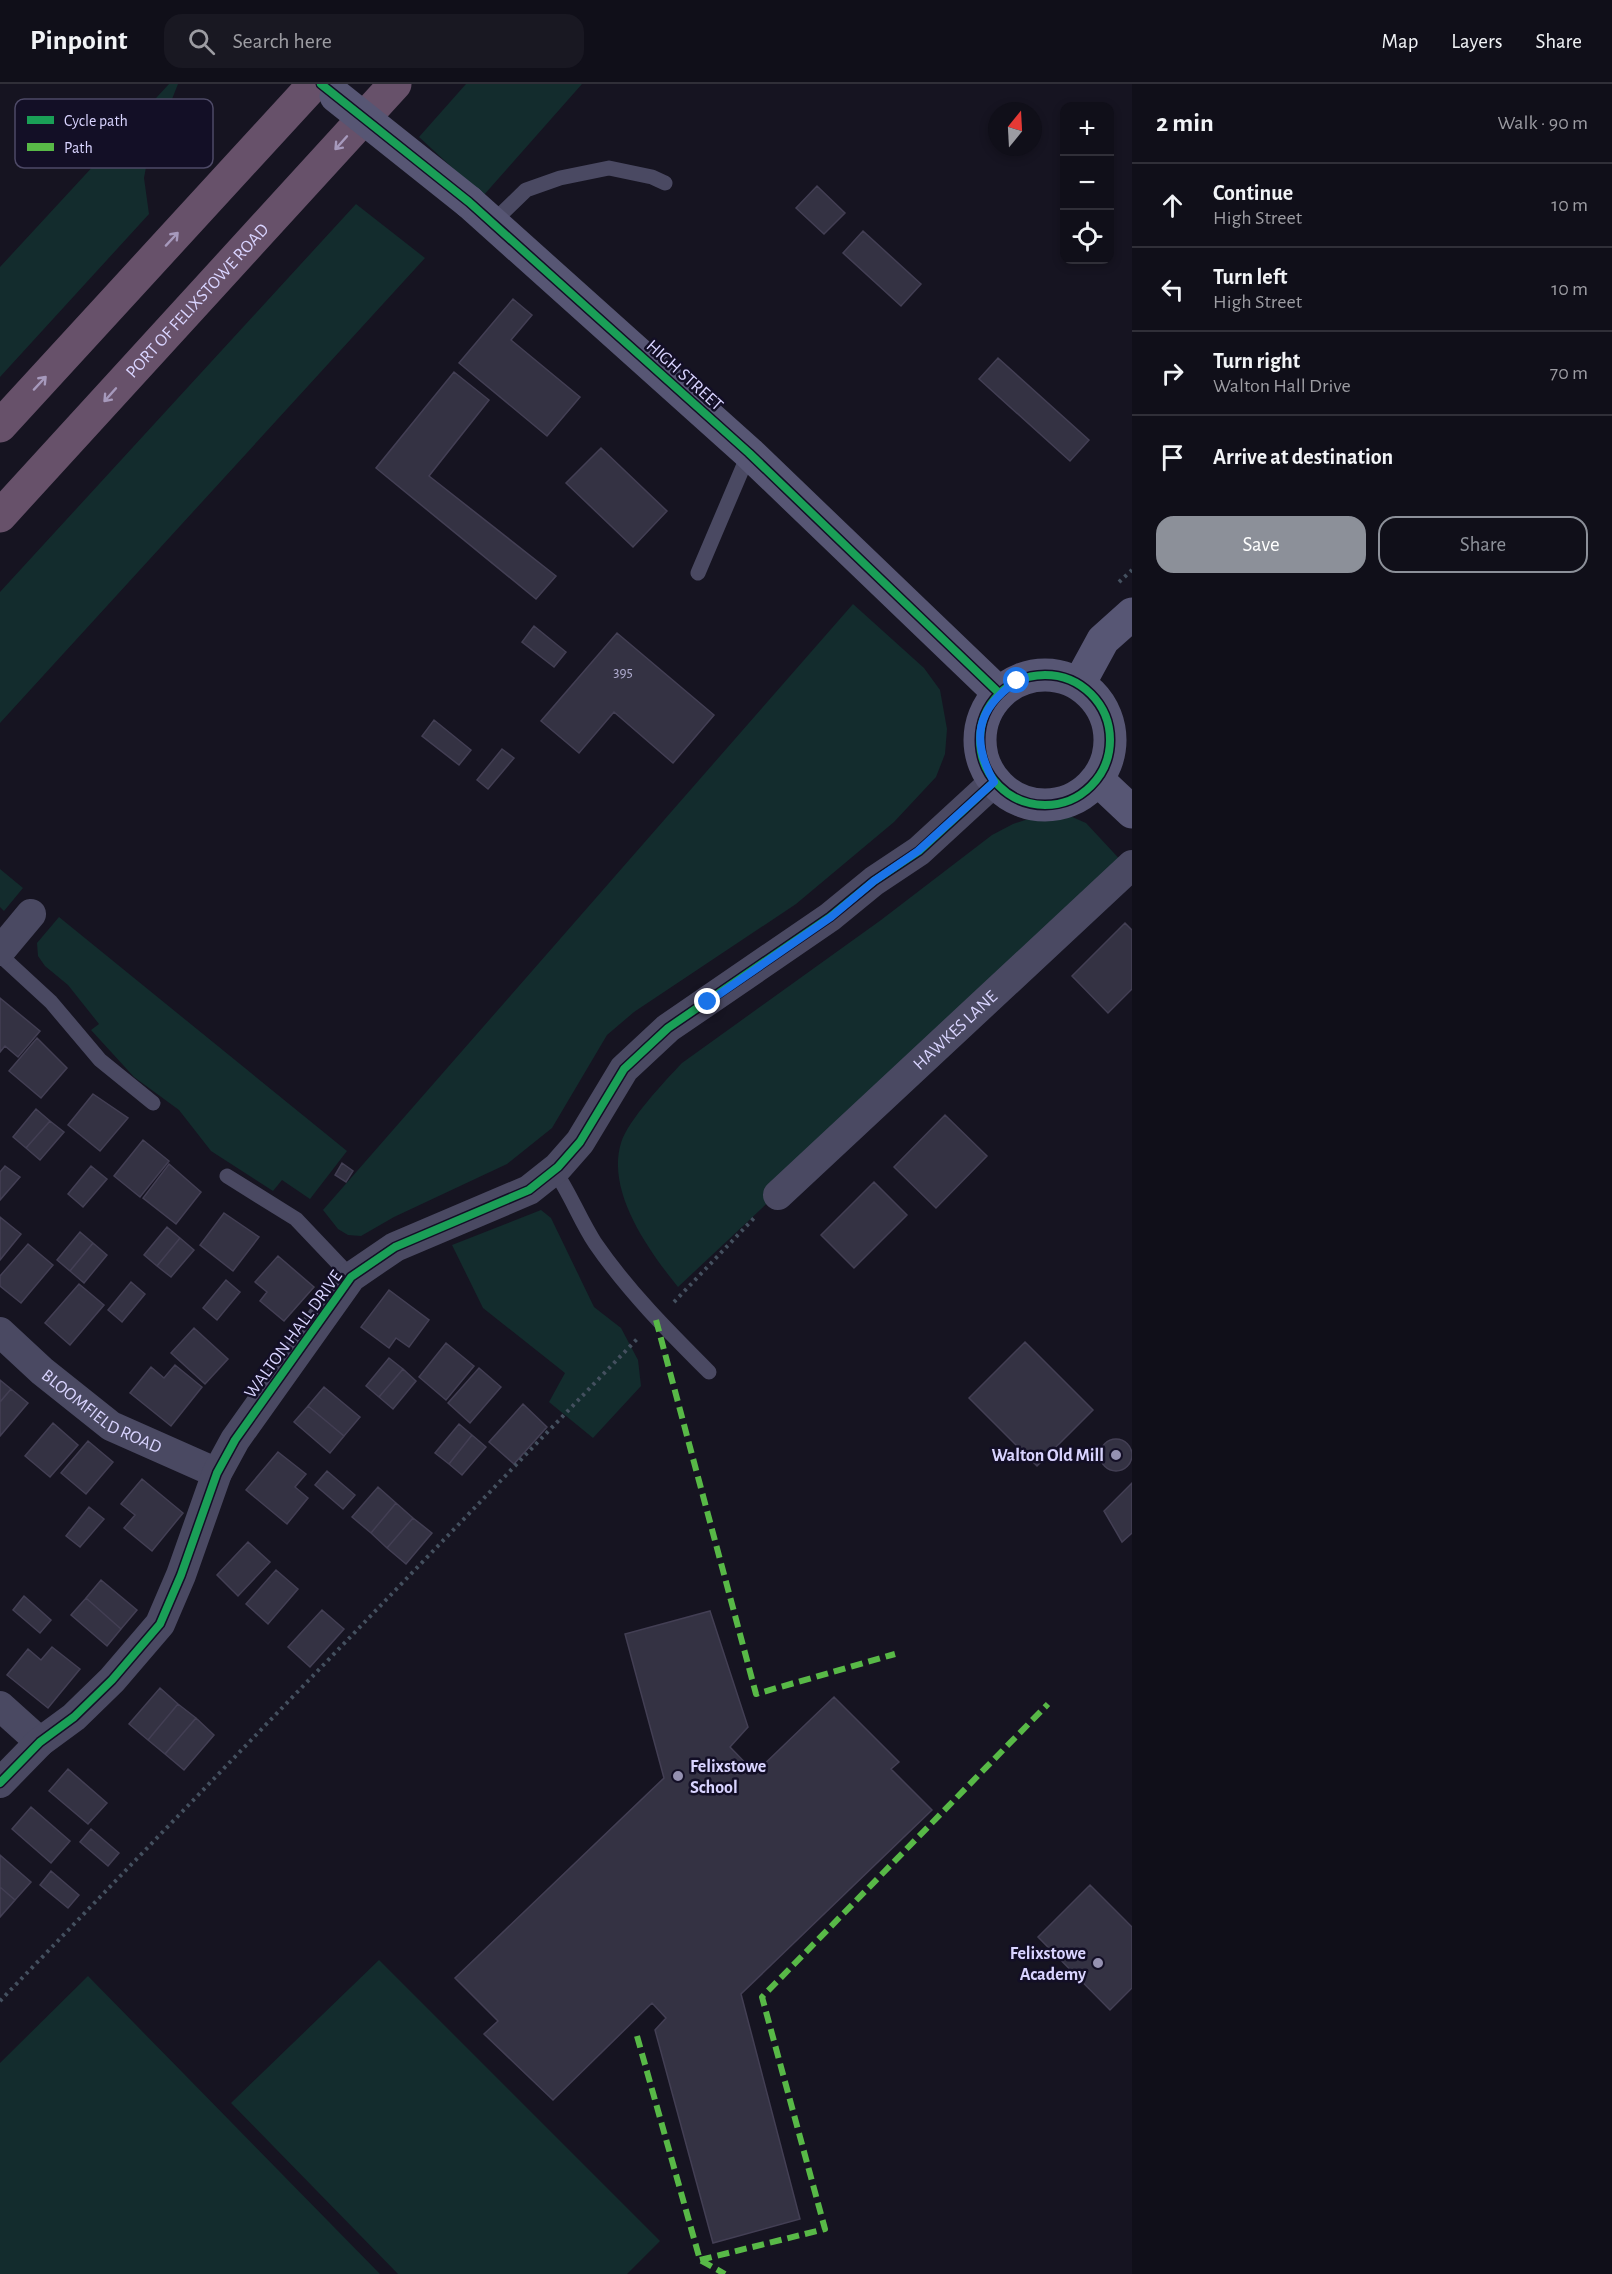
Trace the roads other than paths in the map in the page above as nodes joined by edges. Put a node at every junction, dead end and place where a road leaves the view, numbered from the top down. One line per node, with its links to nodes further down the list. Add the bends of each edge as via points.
1 (395, 84): 7 (highway, PORT OF FELIXSTOWE ROAD, one-way to 7)
2 (324, 88): 4 (street, HIGH STREET, bridge); 5 (highway, one-way to 2)
3 (665, 183): 4 (lane, via 609,168 560,178)
4 (481, 213): 6 (street, HIGH STREET)
5 (0, 426)
6 (749, 453): 8 (lane); 11 (street, HIGH STREET)
7 (0, 516)
8 (698, 573)
9 (1132, 614): 10 (street, via 1103,640)
10 (1079, 684): 11 (street, via 1059,676 1038,675 1017,681); 12 (street, via 1096,698 1108,728 1107,760)
11 (999, 693): 13 (street, via 984,717 979,746)
12 (1097, 779): 13 (street, via 1074,797 1046,805 1026,803); 14 (street)
13 (994, 782): 19 (street, WALTON HALL DRIVE, via 918,851 644,1048 610,1090 580,1142)
14 (1132, 812)
15 (1132, 865): 21 (street, HAWKES LANE)
16 (31, 914): 17 (street)
17 (0, 953): 18 (lane, via 51,1002 100,1060)
18 (153, 1103)
19 (554, 1170): 22 (street, WALTON HALL DRIVE, via 529,1190 395,1247); 24 (lane, via 593,1240 629,1290)
20 (227, 1176): 22 (lane, via 296,1220)
21 (778, 1195)
22 (351, 1277): 25 (street, WALTON HALL DRIVE, via 235,1440)
23 (0, 1332): 25 (street, BLOOMFIELD ROAD, via 111,1426)
24 (709, 1372)
25 (217, 1473): 27 (street, WALTON HALL DRIVE, via 160,1624 112,1680 74,1717)
26 (0, 1706): 27 (street)
27 (40, 1742): 28 (street, WALTON HALL DRIVE)
28 (0, 1783)

